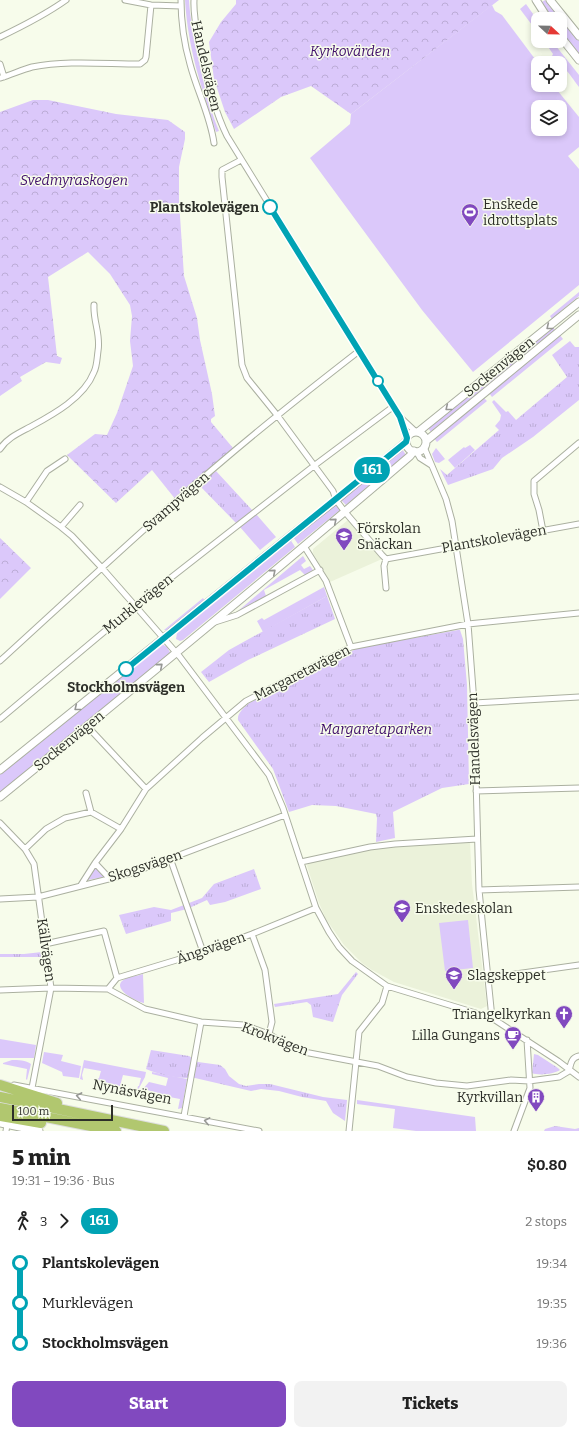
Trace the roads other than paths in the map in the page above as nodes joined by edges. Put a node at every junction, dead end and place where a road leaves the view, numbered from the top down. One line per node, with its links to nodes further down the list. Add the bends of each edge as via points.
1 (66, 0): 10 (street, via 53,10)
2 (125, 0): 7 (street)
3 (194, 0): 16 (street, Handelsvägen, via 197,32 208,82 218,116)
4 (536, 0): 8 (street)
5 (550, 0): 9 (street)
6 (181, 3): 7 (street); 15 (street, Handelsvägen, via 190,64 213,130)
7 (151, 5): 14 (street, via 146,57 140,64 49,65)
8 (544, 12)
9 (579, 36)
10 (0, 37)
11 (567, 45): 12 (street)
12 (579, 60)
13 (0, 64): 14 (street)
14 (2, 77)
15 (214, 143)
16 (241, 160): 20 (street, Handelsvägen); 22 (street, via 222,170 222,177 242,365 247,378)
17 (579, 302): 24 (street, Sockenvägen, one-way to 24)
18 (94, 305): 28 (street, via 99,348 90,381 65,406 14,435)
19 (579, 315): 27 (street, Sockenvägen)
20 (359, 351): 21 (street, Handelsvägen); 22 (street, Svampvägen)
21 (394, 406): 23 (street, Handelsvägen); 31 (street, Murklevägen)
22 (277, 415): 31 (street); 44 (street, Svampvägen)
23 (400, 417): 24 (street, Handelsvägen); 25 (street, Handelsvägen)
24 (417, 432): 25 (street, Sockenvägen, via 412,433); 27 (street, via 423,435)
25 (406, 440): 29 (street, via 409,449); 34 (street, Sockenvägen)
26 (579, 443): 40 (street, via 534,481 534,494)
27 (425, 444): 29 (street, Sockenvägen); 32 (street, Handelsvägen)
28 (0, 449)
29 (415, 451): 32 (street, Handelsvägen); 37 (street, Sockenvägen)
30 (65, 459): 35 (street, via 47,471)
31 (315, 465): 34 (street, via 333,491); 47 (street, Murklevägen)
32 (431, 465): 42 (street, Handelsvägen, via 446,499)
33 (0, 487): 35 (street)
34 (336, 500): 37 (street); 51 (street, Sockenvägen)
35 (26, 502): 39 (street)
36 (80, 505): 39 (street)
37 (345, 512): 41 (street, Sockenvägen, one-way to 37); 43 (street)
38 (579, 524): 40 (street, Plantskolevägen)
39 (61, 527): 44 (street)
40 (543, 530): 42 (street, Plantskolevägen)
41 (304, 546): 45 (street); 49 (street, Sockenvägen, one-way to 41)
42 (456, 546): 43 (street, Plantskolevägen); 50 (street, Handelsvägen)
43 (386, 559): 46 (street)
44 (102, 568): 47 (street); 54 (street, Svampvägen)
45 (320, 570): 49 (street, Sockenvägen, via 237,615); 52 (street)
46 (386, 588)
47 (136, 605): 51 (street); 57 (street, Murklevägen)
48 (579, 613): 50 (street, Margaretavägen)
49 (212, 624): 53 (street, Sockenvägen)
50 (468, 624): 52 (street, Margaretavägen); 56 (street, Handelsvägen)
51 (164, 638): 53 (street); 60 (street, Sockenvägen, one-way to 60)
52 (351, 647): 58 (street, Margaretavägen, via 246,701)
53 (176, 653): 58 (street); 59 (street, Sockenvägen, one-way to 53)
54 (0, 662)
55 (579, 697): 56 (street)
56 (474, 703): 63 (street, Handelsvägen)
57 (0, 718)
58 (225, 718): 62 (street, Margaretavägen); 67 (street, via 269,776)
59 (87, 726): 62 (street); 65 (street, Sockenvägen)
60 (0, 770)
61 (579, 788): 63 (street)
62 (146, 789): 69 (street, Margaretavägen)
63 (476, 790): 70 (street, Handelsvägen)
64 (86, 793): 66 (street)
65 (0, 797)
66 (91, 812): 69 (street); 71 (street, via 65,818 46,829)
67 (285, 815): 72 (street, Skogsvägen); 73 (street)
68 (0, 823): 71 (street, Källvägen)
69 (121, 830): 74 (street, Margaretavägen)
70 (477, 839): 73 (street, via 370,847); 78 (street, Handelsvägen)
71 (25, 849): 79 (street, Källvägen, via 34,864)
72 (170, 858): 75 (street, Skogsvägen); 84 (street)
73 (301, 862): 81 (street)
74 (95, 863): 75 (street); 76 (street, Margaretavägen)
75 (110, 879): 76 (street, Skogsvägen)
76 (81, 885): 79 (street, Skogsvägen)
77 (579, 887): 78 (street)
78 (479, 890): 87 (street, Handelsvägen)
79 (38, 897): 80 (street, Skogsvägen); 83 (street, Källvägen)
80 (0, 899)
81 (316, 908): 82 (street, Ängsvägen); 88 (street, via 339,947 352,961)
82 (252, 934): 84 (street, Ängsvägen); 94 (street, via 265,970 272,1022)
83 (45, 944): 86 (street, via 104,931); 89 (street, Källvägen)
84 (203, 952): 86 (street, Ängsvägen)
85 (579, 965): 87 (street)
86 (117, 978): 90 (street)
87 (487, 978): 92 (street, Handelsvägen)
88 (387, 986): 92 (street); 97 (street, via 382,1003 359,1032)
89 (51, 988): 90 (street, Krokvägen); 91 (street, Krokvägen); 102 (street, Källvägen)
90 (108, 989): 93 (street, Krokvägen, via 145,1009)
91 (0, 990)
92 (492, 1018): 95 (street)
93 (201, 1022): 94 (street, Krokvägen, via 244,1024); 106 (street)
94 (269, 1034): 97 (street, Krokvägen, via 284,1044 304,1052)
95 (527, 1040): 98 (street); 100 (street)
96 (579, 1056): 98 (street, via 571,1060)
97 (356, 1061): 100 (street, Krokvägen, via 436,1083 467,1086 510,1080); 114 (street)
98 (569, 1071): 99 (street); 100 (street, via 559,1077)
99 (579, 1077)
100 (529, 1081): 115 (street, via 530,1088)
101 (0, 1084): 102 (street, Nynäsvägen); 107 (highway)
102 (32, 1088): 106 (street, Nynäsvägen, one-way to 102)
103 (0, 1097): 107 (highway)
104 (0, 1108): 111 (highway)
105 (0, 1116): 110 (highway)
106 (184, 1116): 113 (street, Nynäsvägen, one-way to 106)
107 (100, 1118): 112 (highway)
108 (4, 1126): 109 (street)
109 (40, 1131)
110 (91, 1131)
111 (116, 1131)
112 (164, 1131)
113 (259, 1131)
114 (349, 1131)
115 (514, 1131)

